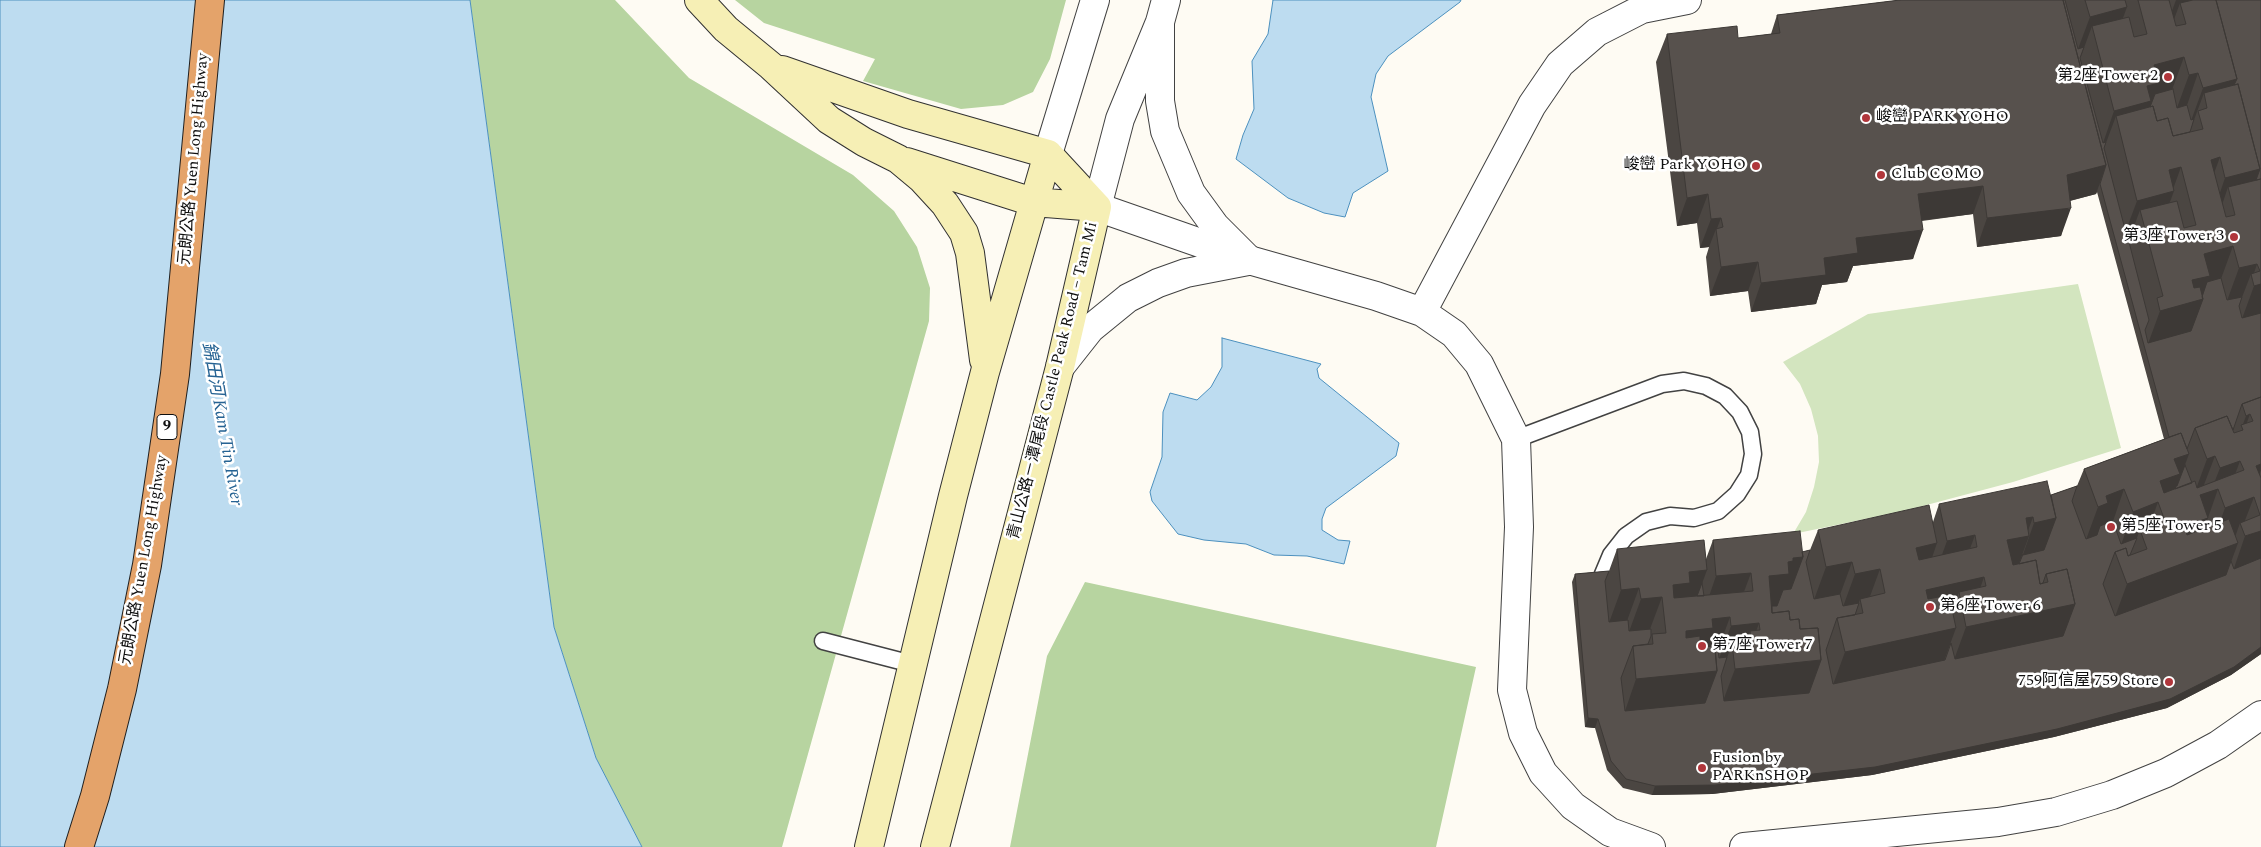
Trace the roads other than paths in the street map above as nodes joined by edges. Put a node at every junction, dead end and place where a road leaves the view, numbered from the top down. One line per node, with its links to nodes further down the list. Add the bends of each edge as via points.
1 (210, 0): 20 (highway, 元朗公路 Yuen Long Highway / 9, via 175,374 147,565 122,689)
2 (699, 0): 6 (main road, via 726,29)
3 (1095, 0): 7 (street)
4 (1687, 0): 12 (street, via 1642,9 1598,32 1560,64 1532,105)
5 (1163, 11): 10 (street, via 1120,119); 11 (street, via 1160,101 1165,131 1191,193 1215,226)
6 (771, 66): 7 (main road, via 908,114); 8 (main road, via 829,120)
7 (1048, 154): 9 (main road); 10 (main road, 青山公路－潭尾段 Castle Peak Road – Tam Mi)
8 (898, 159): 9 (main road); 14 (main road, via 945,204 964,233 970,254)
9 (1033, 202): 10 (main road); 14 (main road)
10 (1097, 207): 11 (street); 13 (main road, 青山公路－潭尾段 Castle Peak Road – Tam Mi)
11 (1250, 260): 12 (street); 13 (street, via 1186,273 1128,298 1090,329)
12 (1422, 312): 15 (street, via 1454,334 1479,364)
13 (1060, 367): 22 (main road, 青山公路－潭尾段 Castle Peak Road – Tam Mi)
14 (986, 372): 18 (main road)
15 (1516, 439): 16 (lane, via 1662,384 1684,381 1706,386 1725,396 1740,412 1750,432 1753,454 1748,476 1737,494 1718,511 1694,518 1670,516 1646,522 1626,536 1611,554 1603,574 1599,591); 23 (street, via 1519,527 1512,690 1523,733 1543,773 1573,806 1610,832)
16 (1600, 610)
17 (823, 640): 18 (lane)
18 (912, 664): 21 (main road)
19 (2261, 715): 24 (street, via 2218,745 2166,773 2112,796 2056,812 1998,822)
20 (79, 847)
21 (868, 847)
22 (935, 847)
23 (1651, 847)
24 (1744, 847)

